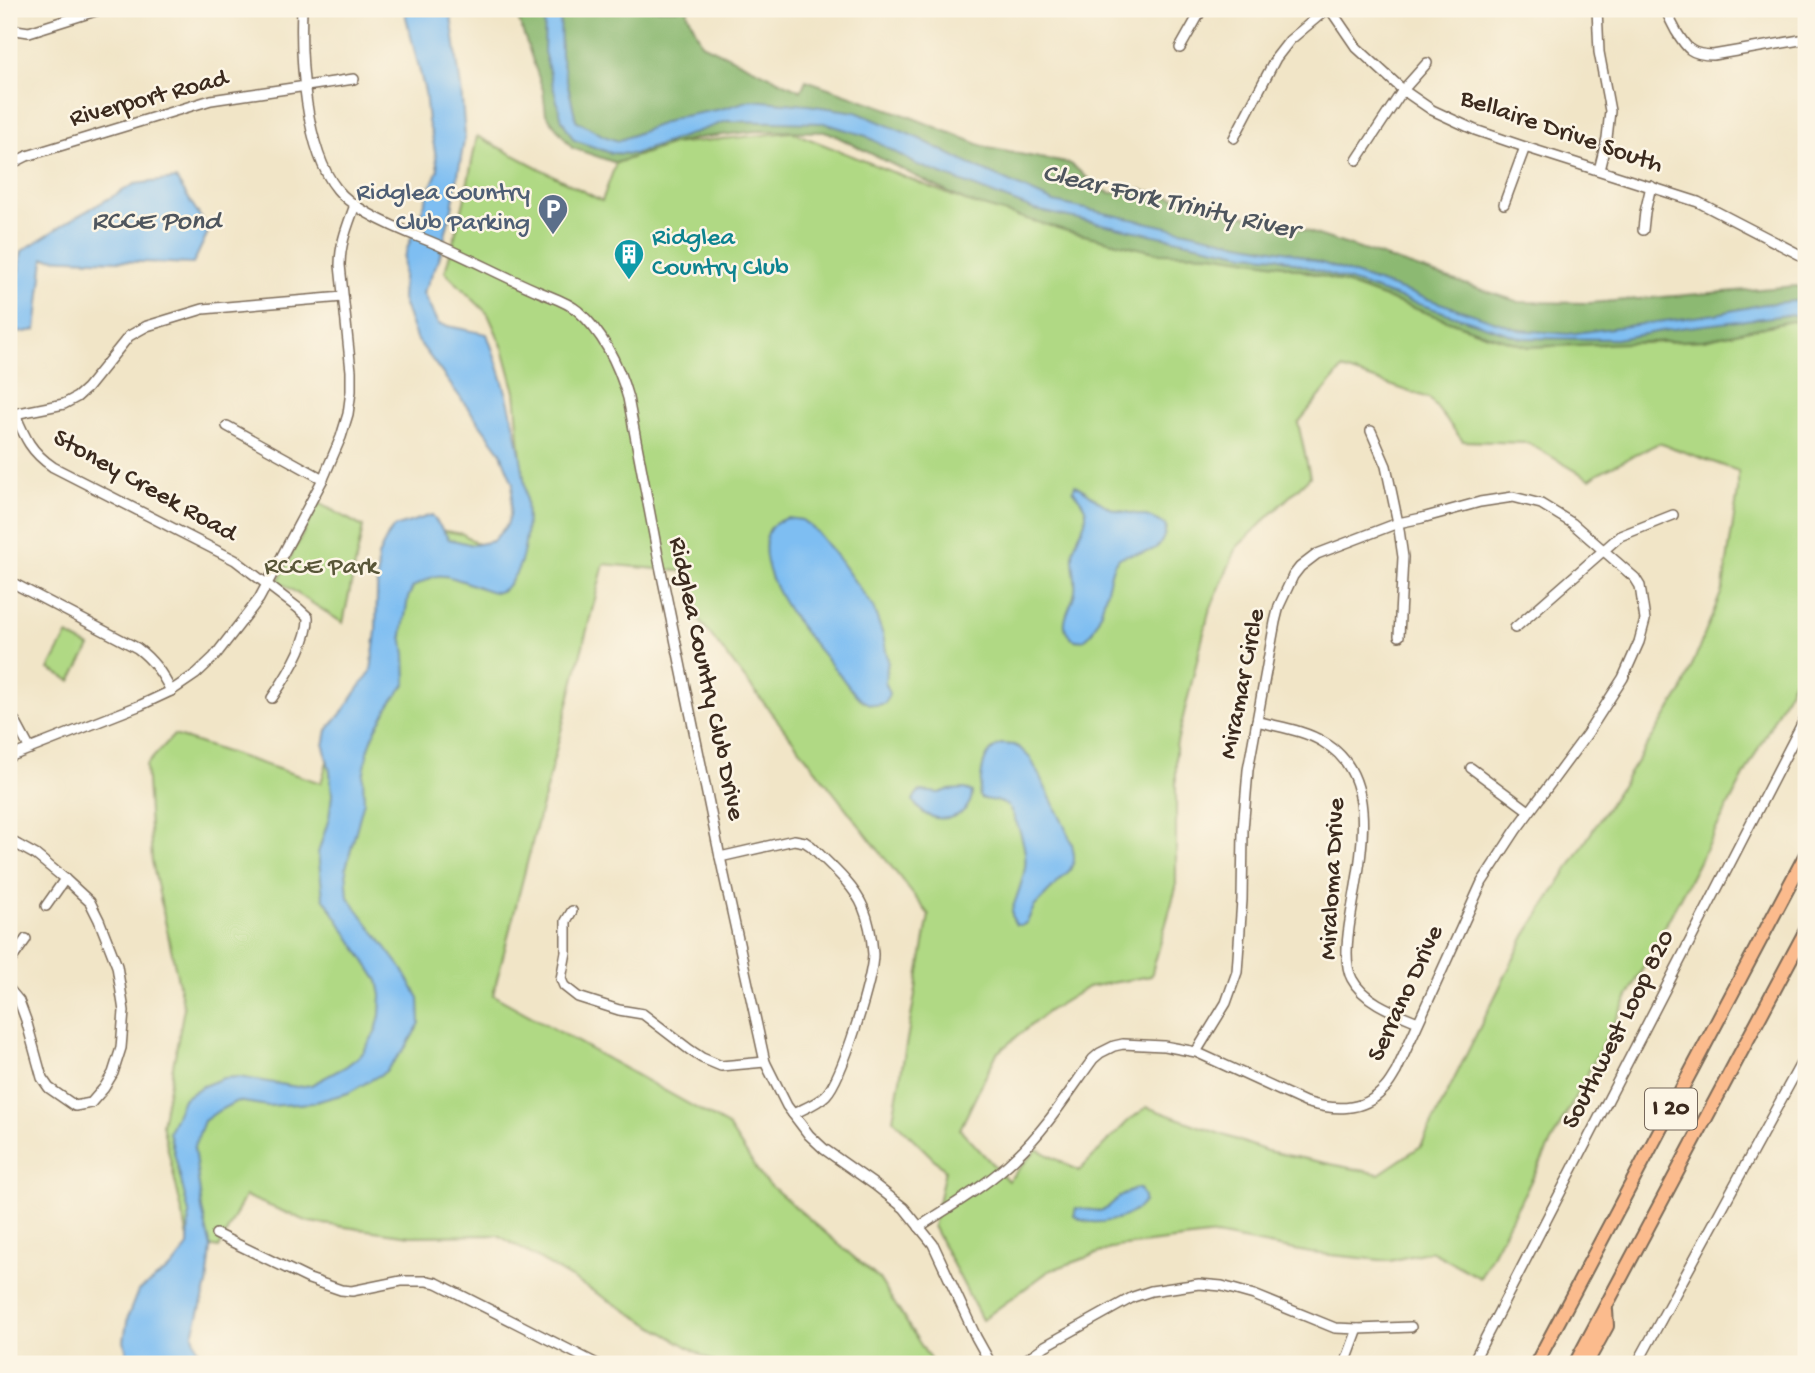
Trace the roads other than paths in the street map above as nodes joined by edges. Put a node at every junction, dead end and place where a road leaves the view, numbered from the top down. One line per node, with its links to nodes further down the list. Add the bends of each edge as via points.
1 (102, 9): 7 (street, via 29,32)
2 (302, 9): 12 (street, Ridglea Country Club Drive)
3 (1202, 9): 9 (street)
4 (1329, 9): 13 (street, Bellaire Drive South, via 1356,47); 14 (street, via 1290,40 1276,58)
5 (1597, 9): 18 (street, via 1610,111)
6 (1666, 9): 8 (street, via 1686,47 1703,55)
7 (9, 29)
8 (1806, 40)
9 (1180, 48)
10 (1427, 63): 13 (street)
11 (354, 79): 12 (street)
12 (304, 87): 17 (street, Riverport Road, via 211,100); 21 (street, Ridglea Country Club Drive, via 321,160 335,187)
13 (1403, 90): 15 (street, Bellaire Drive South, via 1432,110); 16 (street)
14 (1234, 138)
15 (1525, 147): 18 (street, Bellaire Drive South); 20 (street)
16 (1357, 160)
17 (9, 165)
18 (1600, 170): 19 (street, Bellaire Drive South)
19 (1651, 186): 22 (street); 23 (street, Bellaire Drive South, via 1710,207)
20 (1504, 204)
21 (355, 205): 24 (street, via 340,252); 47 (street, Ridglea Country Club Drive, via 396,229 567,304 606,345 628,398)
22 (1643, 230)
23 (1806, 258)
24 (343, 297): 25 (street, via 203,309 146,326 129,336 77,397); 28 (street, via 351,391 341,437)
25 (12, 414): 33 (street, Stoney Creek Road, via 31,448 53,467 235,561)
26 (227, 426): 28 (street)
27 (1371, 431): 30 (street, via 1386,466)
28 (323, 479): 33 (street)
29 (1673, 514): 31 (street, via 1620,536)
30 (1398, 523): 31 (street, Miramar Circle, via 1513,497 1541,504 1572,523); 35 (street, via 1403,557); 40 (street, Miramar Circle, via 1317,554 1293,576 1275,622)
31 (1603, 551): 34 (street); 44 (street, Serrano Drive, via 1640,586 1645,620 1639,642 1611,699)
32 (9, 581): 36 (street, via 147,655)
33 (267, 584): 36 (street, via 214,657); 37 (street, Stoney Creek Road, via 308,617 292,664)
34 (1515, 628)
35 (1399, 636)
36 (171, 691): 41 (street)
37 (272, 698)
38 (9, 716): 41 (street)
39 (1806, 716): 69 (street, Southwest Loop 820)
40 (1257, 721): 55 (street, Miraloma Drive, via 1321,740 1345,758 1354,772 1360,789 1362,828 1349,931 1351,979 1370,999); 56 (street, Miramar Circle, via 1243,830 1237,972 1226,1003)
41 (30, 748): 42 (street)
42 (9, 757)
43 (1471, 768): 44 (street)
44 (1529, 811): 55 (street, Serrano Drive, via 1482,882)
45 (9, 840): 48 (street)
46 (1806, 854): 70 (highway, I 20)
47 (720, 857): 58 (street, Ridglea Country Club Drive); 59 (street, via 794,840 805,842 853,891 869,922 873,955 869,980 844,1058 828,1094)
48 (65, 878): 49 (street); 54 (street, via 90,902 99,920 117,966 124,1011 121,1048 113,1073 91,1102 75,1106 49,1088 19,1001)
49 (46, 906)
50 (572, 911): 58 (street, via 566,921 561,979 578,997 643,1014 690,1051 721,1066)
51 (1806, 930): 62 (highway, I 20)
52 (26, 939): 53 (street)
53 (9, 963)
54 (9, 989)
55 (1418, 1023): 56 (street, Serrano Drive, via 1385,1089 1348,1108 1304,1102)
56 (1196, 1052): 60 (street, Serrano Drive, via 1123,1044 1100,1053 1015,1158)
57 (1806, 1054): 73 (street)
58 (765, 1062): 59 (street, Ridglea Country Club Drive)
59 (793, 1114): 60 (street, Ridglea Country Club Drive, via 824,1149 904,1208)
60 (919, 1227): 66 (street, Ridglea Country Club Drive, via 933,1244)
61 (216, 1234): 65 (street, via 341,1290 401,1280 437,1283)
62 (1606, 1306): 71 (highway, I 20); 72 (highway, via 1606,1326)
63 (1411, 1327): 64 (street)
64 (1357, 1329): 67 (street, via 1335,1328 1254,1295 1199,1284 1133,1297); 68 (street)
65 (597, 1364)
66 (992, 1364)
67 (1020, 1364)
68 (1345, 1364)
69 (1472, 1364)
70 (1536, 1364)
71 (1575, 1364)
72 (1586, 1364)
73 (1637, 1364)

